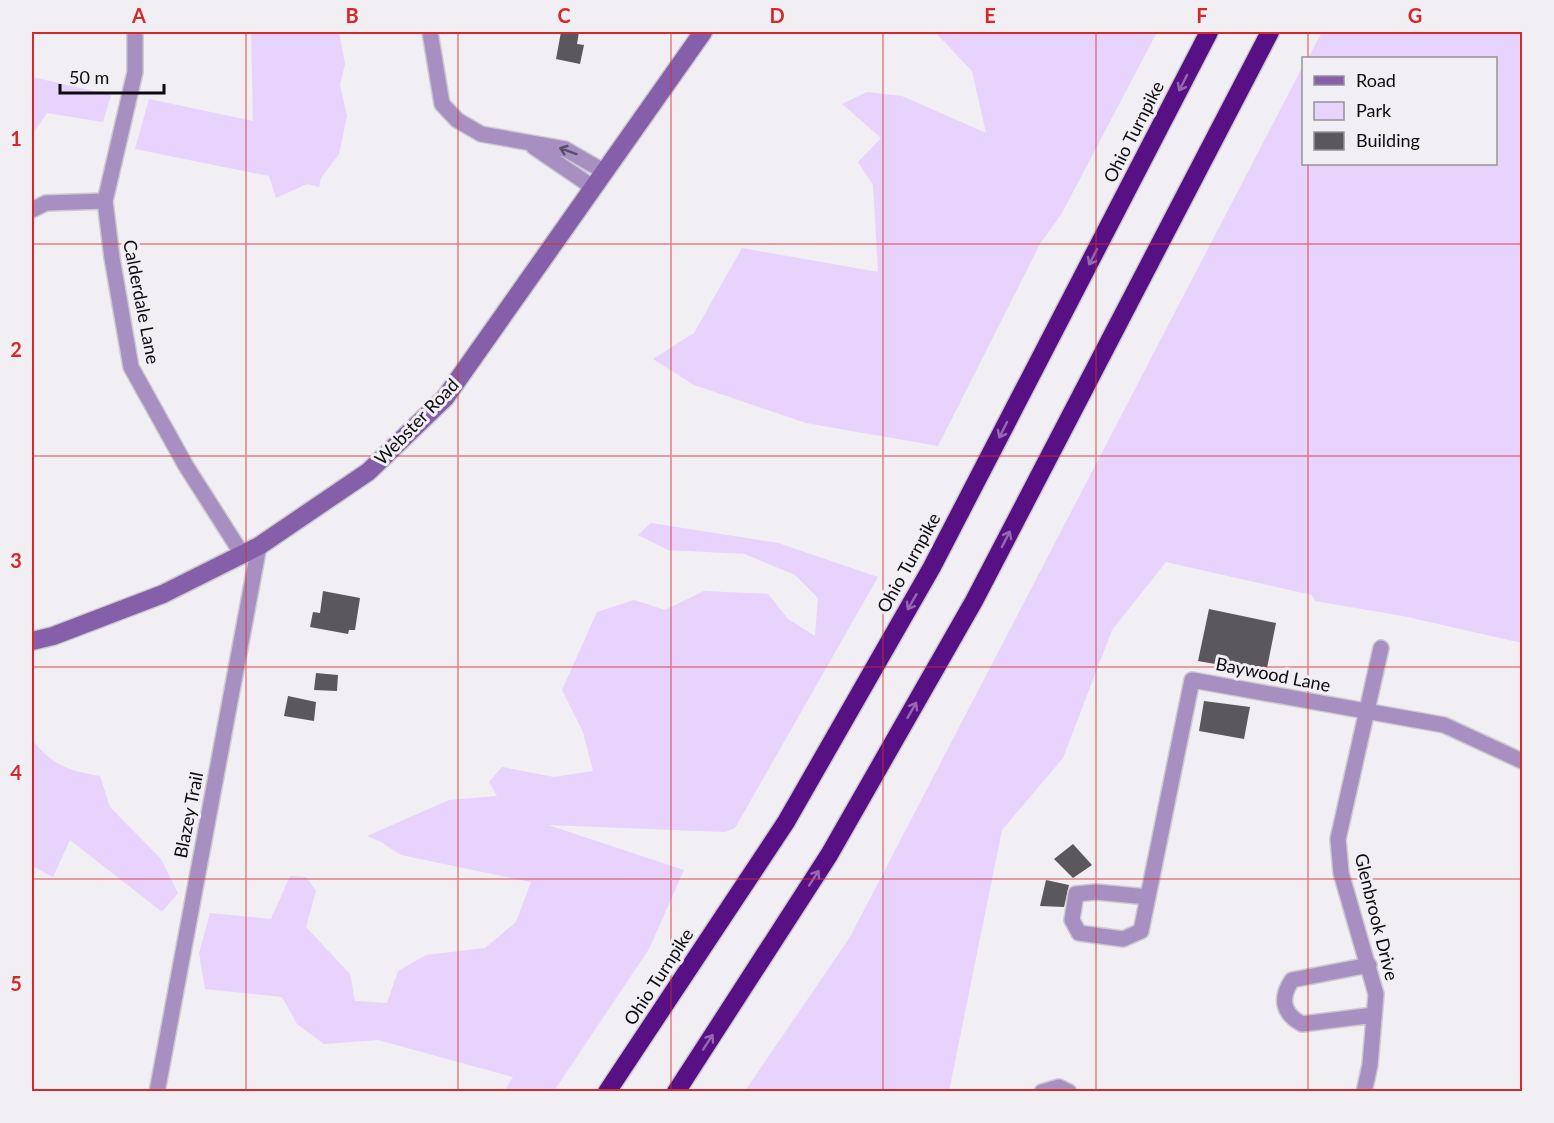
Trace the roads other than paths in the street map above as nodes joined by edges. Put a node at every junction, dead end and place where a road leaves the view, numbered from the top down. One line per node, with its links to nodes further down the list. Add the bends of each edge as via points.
1 (135, 32): 9 (street, Calderdale Lane, via 135,72)
2 (430, 32): 6 (street, via 442,104 457,120 481,134)
3 (703, 32): 7 (street, Webster Road)
4 (1209, 32): 20 (highway, Ohio Turnpike, one-way to 20, via 932,567 786,822)
5 (1270, 32): 21 (highway, one-way to 5, via 829,855 974,601)
6 (525, 143): 7 (street, one-way to 6, via 565,149); 8 (street)
7 (605, 172): 8 (street, Webster Road)
8 (594, 188): 11 (street, Webster Road, via 445,398 368,472)
9 (105, 201): 10 (street, via 46,203); 11 (street, Calderdale Lane, via 131,367 186,466)
10 (32, 210)
11 (250, 550): 12 (street, Webster Road, via 163,594); 19 (street, Blazey Trail)
12 (32, 641)
13 (1381, 648): 14 (street, Glenbrook Drive)
14 (1365, 712): 15 (street, Baywood Lane, via 1444,725); 16 (street, Baywood Lane, via 1192,680); 17 (street, Glenbrook Drive, via 1338,839 1341,873)
15 (1522, 761)
16 (1148, 897): 16 (street, Baywood Lane, via 1076,894 1072,920 1079,933 1123,939 1141,931)
17 (1369, 965): 18 (street, Glenbrook Drive, via 1376,994); 18 (street, via 1292,980 1283,1002 1293,1019 1302,1024)
18 (1374, 1015): 24 (street, Glenbrook Drive)
19 (157, 1092)
20 (607, 1092)
21 (676, 1092)
22 (1042, 1092): 23 (street, via 1059,1087)
23 (1069, 1092)
24 (1364, 1092)

